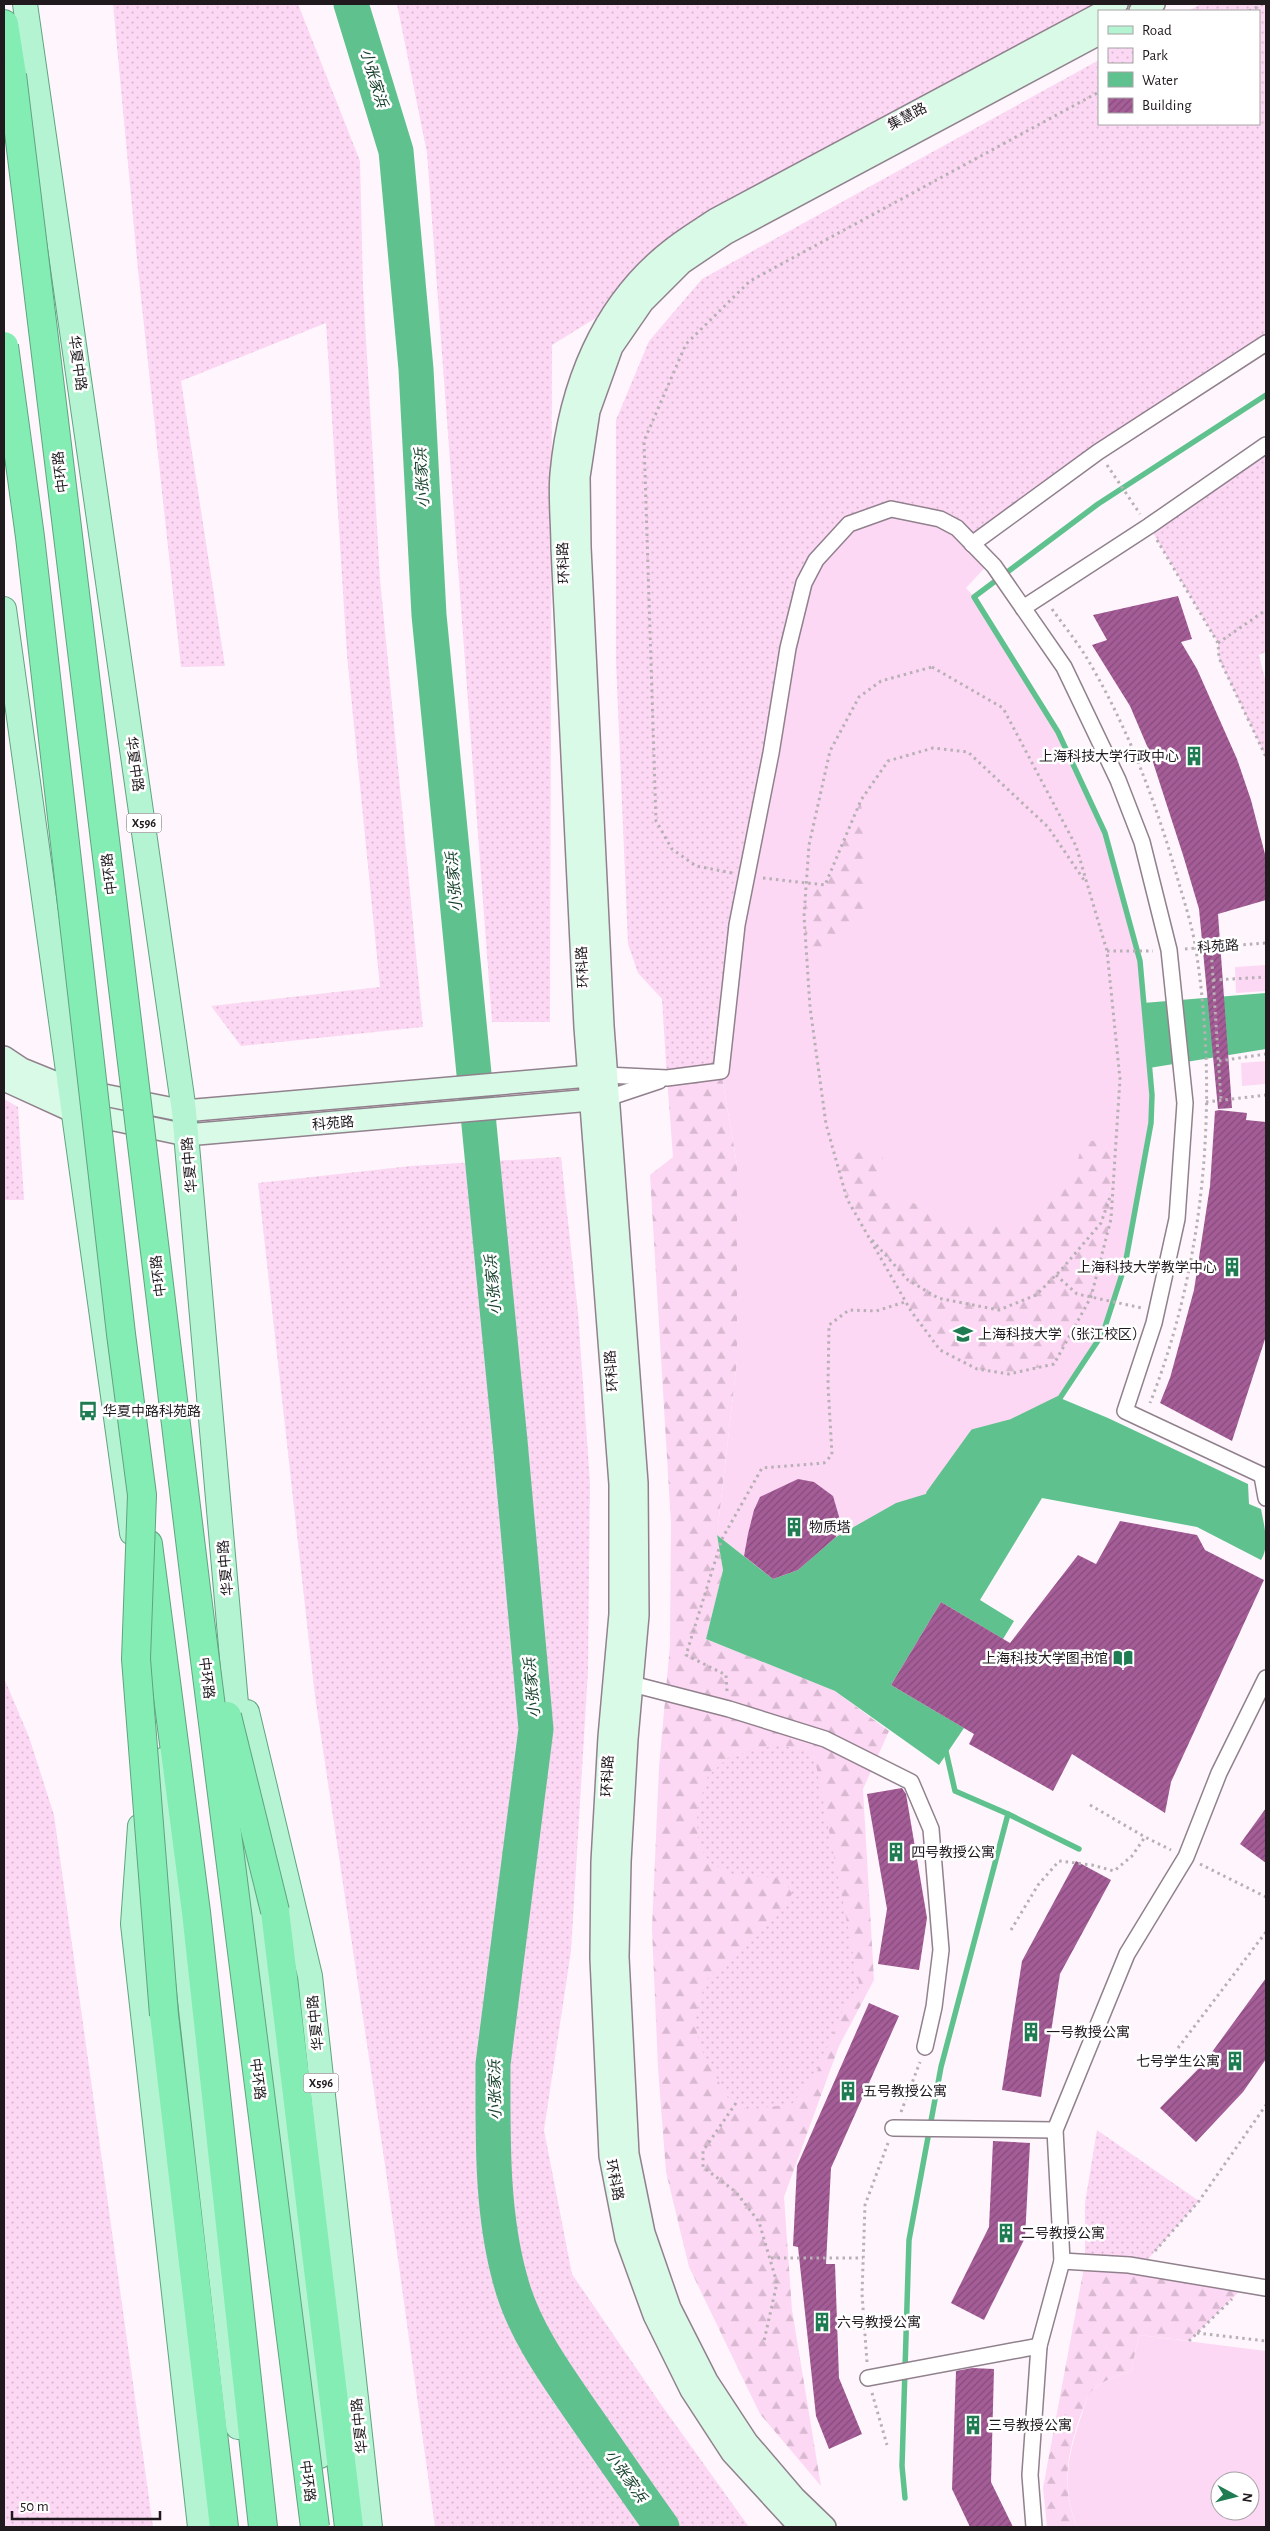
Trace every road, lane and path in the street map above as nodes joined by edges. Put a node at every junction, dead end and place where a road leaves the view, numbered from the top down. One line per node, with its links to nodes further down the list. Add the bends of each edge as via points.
1 (25, 4): 49 (main road, 华夏中路 / X596)
2 (1117, 4): 5 (street)
3 (1154, 4): 6 (street)
4 (1263, 4): 7 (path)
5 (1105, 10)
6 (1142, 10)
7 (1251, 10)
8 (1098, 15): 12 (street, 集慧路)
9 (4, 24): 60 (highway, 中环路, bridge)
10 (1098, 35): 12 (street, 集慧路)
11 (1098, 93): 25 (path, via 750,281 686,344 644,440 656,821 672,849 696,866)
12 (720, 226): 40 (street, 环科路, via 644,302 612,348 589,411 579,477)
13 (1266, 343): 19 (street, via 1098,452)
14 (4, 346): 58 (highway, bridge, via 30,537)
15 (1266, 445): 18 (street)
16 (1115, 477): 17 (path)
17 (1130, 499)
18 (1149, 526): 20 (street); 23 (path)
19 (972, 544): 20 (street, via 994,566); 25 (street, via 957,528 940,519 891,509 850,524 816,560 804,583 788,648)
20 (1024, 608): 30 (street, via 1064,667 1118,780 1142,842)
21 (4, 609): 43 (main road)
22 (1266, 610): 23 (path)
23 (1218, 644): 24 (path, via 1220,658)
24 (1266, 757)
25 (747, 875): 26 (path); 41 (street, via 737,925 721,1071)
26 (806, 884): 27 (path, via 825,885 861,800 888,761 933,748 968,752 1048,827); 27 (path, via 809,845 830,751 859,697 882,681 932,667 1003,708 1076,846); 52 (path, via 804,916 810,1007 826,1124 847,1199)
27 (1088, 885): 31 (path)
28 (1266, 943): 29 (path, 科苑路)
29 (1211, 947): 30 (path, 科苑路); 34 (path)
30 (1170, 950): 47 (street)
31 (1107, 951): 32 (path); 51 (path, via 1120,1079)
32 (1146, 952)
33 (1266, 977): 34 (path)
34 (1213, 980): 38 (path)
35 (1201, 992): 39 (path)
36 (1266, 1054): 38 (path)
37 (4, 1057): 43 (street, 科苑路, via 22,1069)
38 (1219, 1060): 46 (path)
39 (1206, 1065)
40 (597, 1075): 41 (street); 45 (street, 环科路); 49 (street, 科苑路)
41 (667, 1078): 45 (street, 科苑路)
42 (4, 1080): 48 (street, 科苑路)
43 (70, 1088): 48 (main road); 49 (street, 科苑路)
44 (1266, 1095): 46 (path)
45 (599, 1099): 50 (street, 科苑路); 64 (street, 环科路, via 638,1483 638,1615); 96 (street, 环科路, via 620,1484 620,1614 602,1862 601,1958 610,2156 626,2238 654,2315 687,2382 732,2453)
46 (1221, 1100): 47 (path)
47 (1185, 1103): 57 (street, via 1177,1219 1155,1317 1126,1411)
48 (72, 1111): 50 (street, 科苑路); 62 (main road)
49 (184, 1112): 50 (main road, 华夏中路 / X596)
50 (186, 1135): 61 (main road, 华夏中路 / X596)
51 (1113, 1188): 53 (path, via 1101,1224); 54 (path, via 1111,1219)
52 (867, 1234): 53 (path, via 908,1280 938,1298 971,1306 999,1310 1036,1295); 55 (path)
53 (1056, 1275): 54 (path, via 1077,1294)
54 (1091, 1297): 55 (path, via 1054,1364 1010,1374 977,1369 940,1350); 56 (path)
55 (905, 1302): 65 (path, via 876,1311 849,1310 829,1325 832,1455 824,1463 762,1468 722,1538 686,1655 726,1675)
56 (1126, 1304)
57 (1264, 1477): 59 (street)
58 (142, 1495): 89 (highway, bridge, via 136,1659 164,2015); 91 (highway, bridge, via 196,1912)
59 (1266, 1498)
60 (196, 1589): 92 (highway, 中环路, bridge); 94 (highway, bridge, via 275,1911)
61 (232, 1646): 93 (main road, 华夏中路 / X596, via 257,1951); 95 (main road, 华夏中路 / X596, via 310,1976)
62 (153, 1672): 88 (main road, via 133,1924); 90 (main road)
63 (1266, 1678): 74 (street, via 1219,1773 1186,1857 1127,1954)
64 (632, 1684): 65 (street); 97 (street, 环科路, via 620,1862 618,1957 628,2154 644,2233 670,2308 706,2381 747,2442 795,2498)
65 (729, 1709): 69 (street, via 825,1739 911,1782 931,1829 942,1950)
66 (1145, 1837): 67 (path, via 1132,1856 1114,1871 1059,1861 1038,1885)
67 (1012, 1930)
68 (1266, 1932): 70 (path)
69 (925, 2047): 73 (path)
70 (1178, 2048)
71 (736, 2103): 75 (path, via 703,2150 703,2167 736,2192 759,2222)
72 (1266, 2105): 78 (path, via 1199,2200)
73 (893, 2128): 74 (street); 76 (path, via 865,2204)
74 (1055, 2130): 77 (street)
75 (771, 2258): 76 (path); 82 (path, via 777,2283)
76 (863, 2258): 86 (path)
77 (1062, 2261): 78 (street); 85 (street)
78 (1142, 2266): 79 (street)
79 (1248, 2283): 80 (street); 81 (path)
80 (1266, 2288)
81 (1197, 2333): 83 (path); 84 (path)
82 (764, 2341)
83 (1189, 2341)
84 (1266, 2341)
85 (1039, 2346): 86 (street); 98 (street, via 1030,2475)
86 (868, 2378): 87 (path)
87 (887, 2445)
88 (200, 2527)
89 (224, 2527)
90 (250, 2527)
91 (263, 2527)
92 (315, 2527)
93 (329, 2527)
94 (349, 2527)
95 (370, 2527)
96 (800, 2527)
97 (826, 2527)
98 (1034, 2527)

